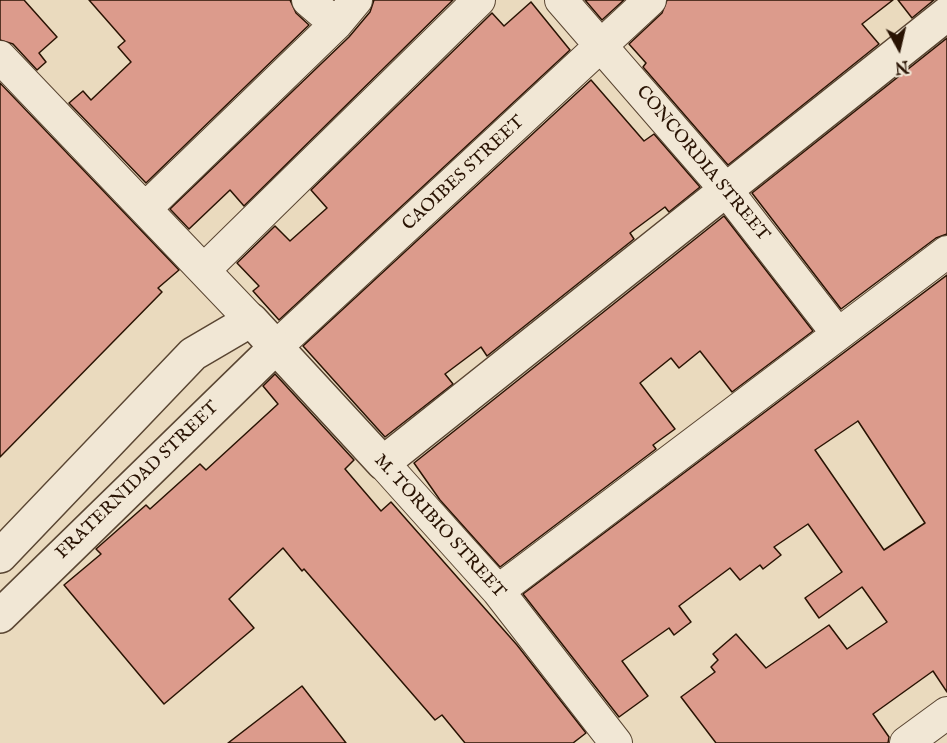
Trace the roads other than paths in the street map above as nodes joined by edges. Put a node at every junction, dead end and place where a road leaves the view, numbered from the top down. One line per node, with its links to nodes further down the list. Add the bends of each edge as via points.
1 (308, 0): 7 (street)
2 (356, 0): 7 (street)
3 (479, 0): 13 (street)
4 (561, 0): 8 (street, CONCORDIA STREET)
5 (650, 0): 8 (street, CAOIBES STREET)
6 (947, 14): 10 (street)
7 (336, 24): 11 (street)
8 (603, 46): 10 (street, CONCORDIA STREET); 16 (street, CAOIBES STREET)
9 (0, 57): 11 (street)
10 (727, 191): 15 (street, CONCORDIA STREET); 17 (street)
11 (146, 208): 13 (street)
12 (947, 252): 15 (street)
13 (204, 270): 14 (street)
14 (251, 320): 16 (street, M. TORIBIO STREET); 18 (street, via 193,354)
15 (837, 333): 19 (street)
16 (276, 347): 17 (street, M. TORIBIO STREET); 20 (street, FRATERNIDAD STREET)
17 (383, 463): 19 (street, M. TORIBIO STREET)
18 (0, 556)
19 (498, 591): 22 (street, M. TORIBIO STREET)
20 (0, 616)
21 (947, 713): 23 (street)
22 (616, 743)
23 (906, 743)

